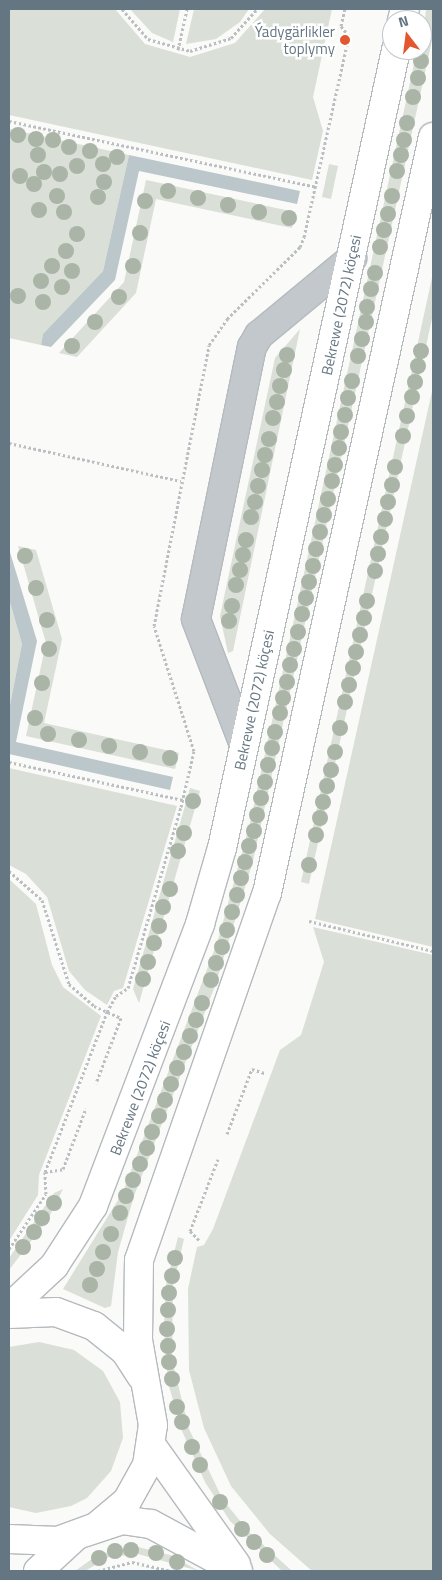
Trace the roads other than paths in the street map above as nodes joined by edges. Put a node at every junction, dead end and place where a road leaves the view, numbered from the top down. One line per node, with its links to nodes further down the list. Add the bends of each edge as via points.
1 (394, 60): 3 (main road, Bekrewe (2072) köçesi)
2 (433, 137): 7 (main road, via 267,893 139,1260 135,1305)
3 (352, 258): 4 (main road, Bekrewe (2072) köçesi); 4 (street, via 259,334 250,357 196,618)
4 (244, 745): 5 (main road, Bekrewe (2072) köçesi, via 200,924 93,1206 54,1266)
5 (9, 1308)
6 (9, 1314): 7 (main road, via 56,1312 94,1326 125,1351)
7 (146, 1386): 8 (main road, via 152,1419)
8 (152, 1446): 9 (main road, via 127,1501); 12 (main road, via 187,1502)
9 (77, 1536): 10 (main road, via 38,1543); 11 (main road); 12 (main road, via 122,1520 151,1524)
10 (9, 1539)
11 (38, 1571)
12 (240, 1571)

